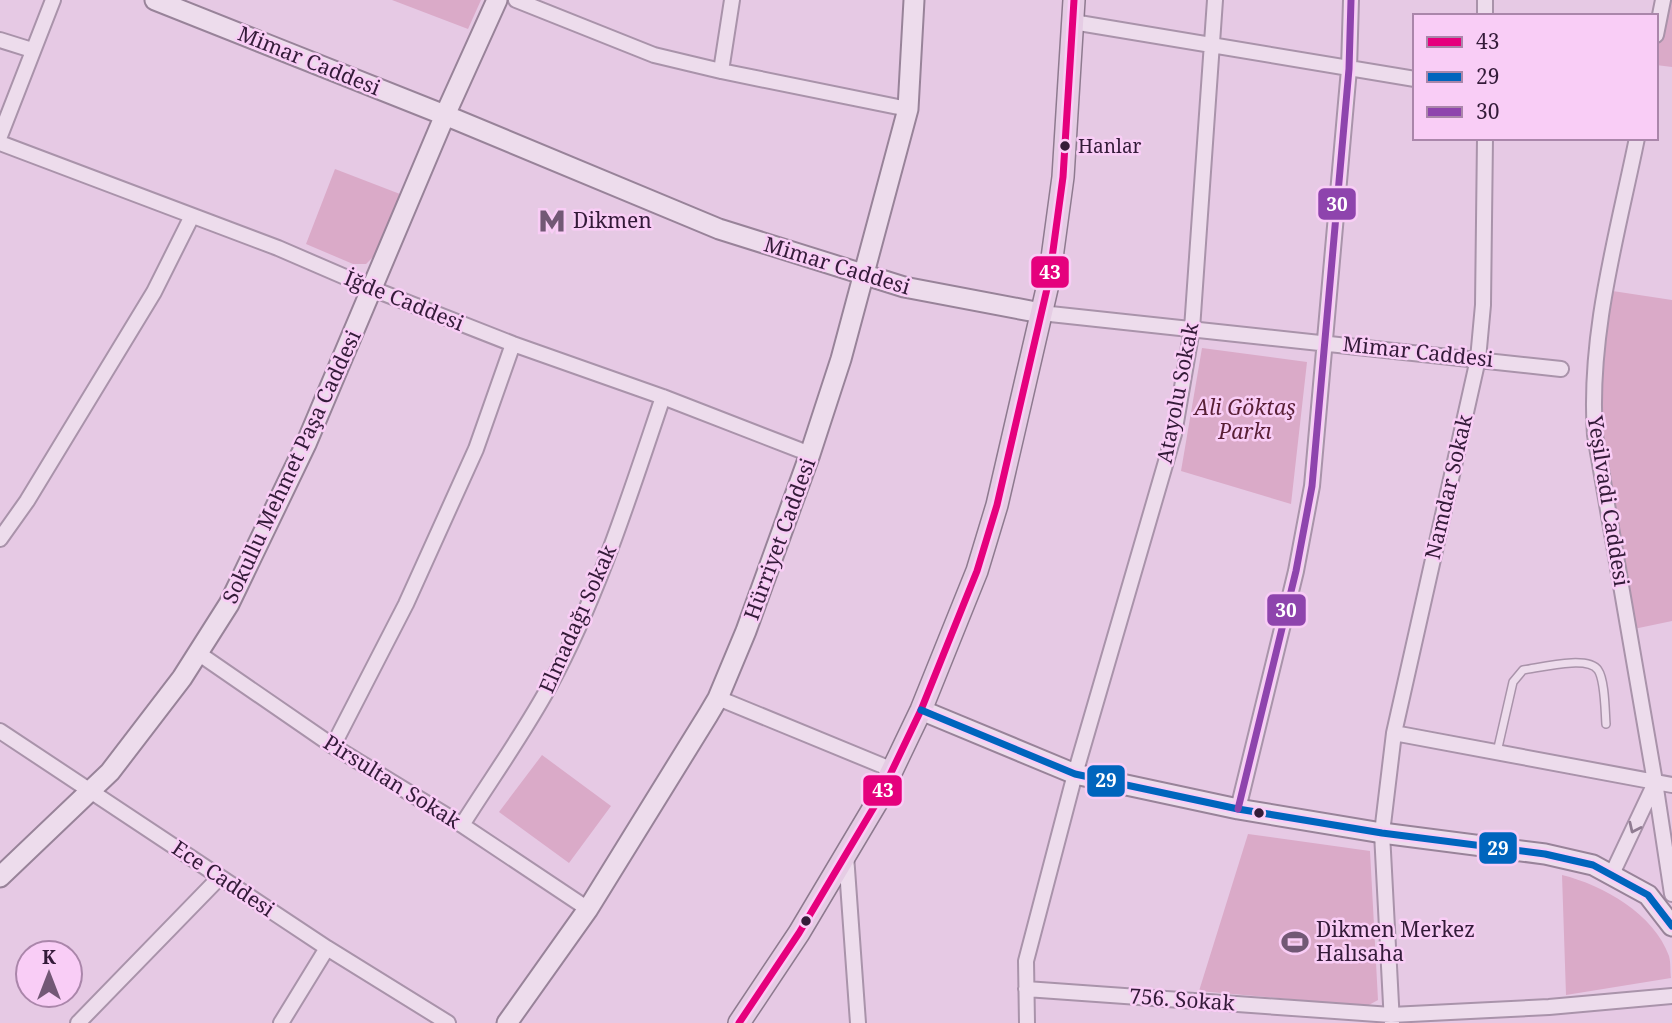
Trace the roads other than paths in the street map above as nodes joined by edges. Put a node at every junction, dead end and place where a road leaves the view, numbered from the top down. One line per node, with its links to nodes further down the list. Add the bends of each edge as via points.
1 (53, 0): 15 (street)
2 (155, 0): 20 (main road, Mimar Caddesi)
3 (497, 0): 20 (main road, Sokullu Mehmet Paşa Caddesi)
4 (516, 0): 17 (street, via 654,55)
5 (732, 0): 17 (street)
6 (914, 0): 19 (main road, Hürriyet Caddesi)
7 (1074, 0): 11 (main road)
8 (1215, 0): 14 (street, Atayolu Sokak)
9 (1351, 0): 16 (street)
10 (1663, 0): 12 (street)
11 (1073, 22): 14 (street); 28 (main road, via 1063,177)
12 (1658, 25)
13 (0, 40): 15 (street)
14 (1213, 45): 16 (street); 29 (street, Atayolu Sokak)
15 (32, 50): 21 (street)
16 (1349, 69): 18 (street); 30 (street)
17 (721, 71): 19 (street)
18 (1413, 79)
19 (908, 109): 26 (main road, Hürriyet Caddesi)
20 (445, 115): 26 (main road, Mimar Caddesi, via 719,229); 27 (main road, Sokullu Mehmet Paşa Caddesi)
21 (0, 136)
22 (1485, 140): 32 (street, Namdar Sokak)
23 (1637, 140): 47 (street, Yeşilvadi Caddesi, via 1599,326 1592,397)
24 (0, 144): 25 (street, İğde Caddesi)
25 (192, 216): 27 (street, İğde Caddesi); 36 (street, via 154,292)
26 (863, 276): 28 (main road, Mimar Caddesi); 35 (main road, Hürriyet Caddesi)
27 (373, 289): 31 (street, İğde Caddesi); 37 (main road, Sokullu Mehmet Paşa Caddesi, via 276,509 229,604)
28 (1041, 313): 29 (street, Mimar Caddesi); 39 (main road, via 997,505 977,571)
29 (1192, 329): 30 (street, Mimar Caddesi); 46 (street, Atayolu Sokak, via 1174,434)
30 (1325, 342): 32 (street, Mimar Caddesi); 50 (street, via 1312,486)
31 (513, 344): 34 (street, İğde Caddesi); 43 (street, via 470,461 406,604)
32 (1478, 359): 33 (street, Mimar Caddesi); 42 (street, Namdar Sokak)
33 (1561, 369)
34 (663, 397): 35 (street, İğde Caddesi); 51 (street, Elmadağı Sokak, via 616,536 561,665)
35 (810, 454): 38 (main road, Hürriyet Caddesi)
36 (0, 539)
37 (198, 653): 43 (street, Pirsultan Sokak); 49 (main road, Sokullu Mehmet Paşa Caddesi)
38 (718, 698): 45 (street); 58 (main road, Hürriyet Caddesi)
39 (921, 710): 45 (main road); 46 (main road)
40 (1606, 724): 44 (lane, via 1600,673 1594,665 1584,662 1523,670 1513,682)
41 (0, 731): 49 (street, Ece Caddesi)
42 (1394, 733): 44 (street); 52 (street, Namdar Sokak)
43 (333, 746): 51 (street, Pirsultan Sokak)
44 (1497, 752): 47 (street)
45 (893, 770): 53 (main road)
46 (1075, 774): 50 (main road); 61 (street, Atayolu Sokak, via 1026,961)
47 (1655, 782): 48 (street); 54 (street, one-way to 54); 57 (street, Yeşilvadi Caddesi)
48 (1672, 785)
49 (92, 792): 55 (main road, Sokullu Mehmet Paşa Caddesi); 56 (street, Ece Caddesi)
50 (1238, 809): 52 (main road)
51 (462, 825): 58 (street, Pirsultan Sokak)
52 (1382, 833): 54 (main road, via 1545,854); 63 (street, Namdar Sokak)
53 (846, 855): 68 (main road); 69 (street)
54 (1612, 874): 59 (main road, via 1648,895)
55 (0, 877)
56 (219, 878): 60 (street, Ece Caddesi); 64 (street)
57 (1672, 894)
58 (587, 909): 67 (main road, Hürriyet Caddesi)
59 (1672, 926)
60 (327, 948): 65 (street); 66 (street, Ece Caddesi)
61 (1026, 989): 63 (street, 756. Sokak); 70 (street, Atayolu Sokak)
62 (1672, 996): 63 (street, 756. Sokak)
63 (1392, 1019)
64 (78, 1023)
65 (281, 1023)
66 (448, 1023)
67 (508, 1023)
68 (739, 1023)
69 (858, 1023)
70 (1027, 1023)

